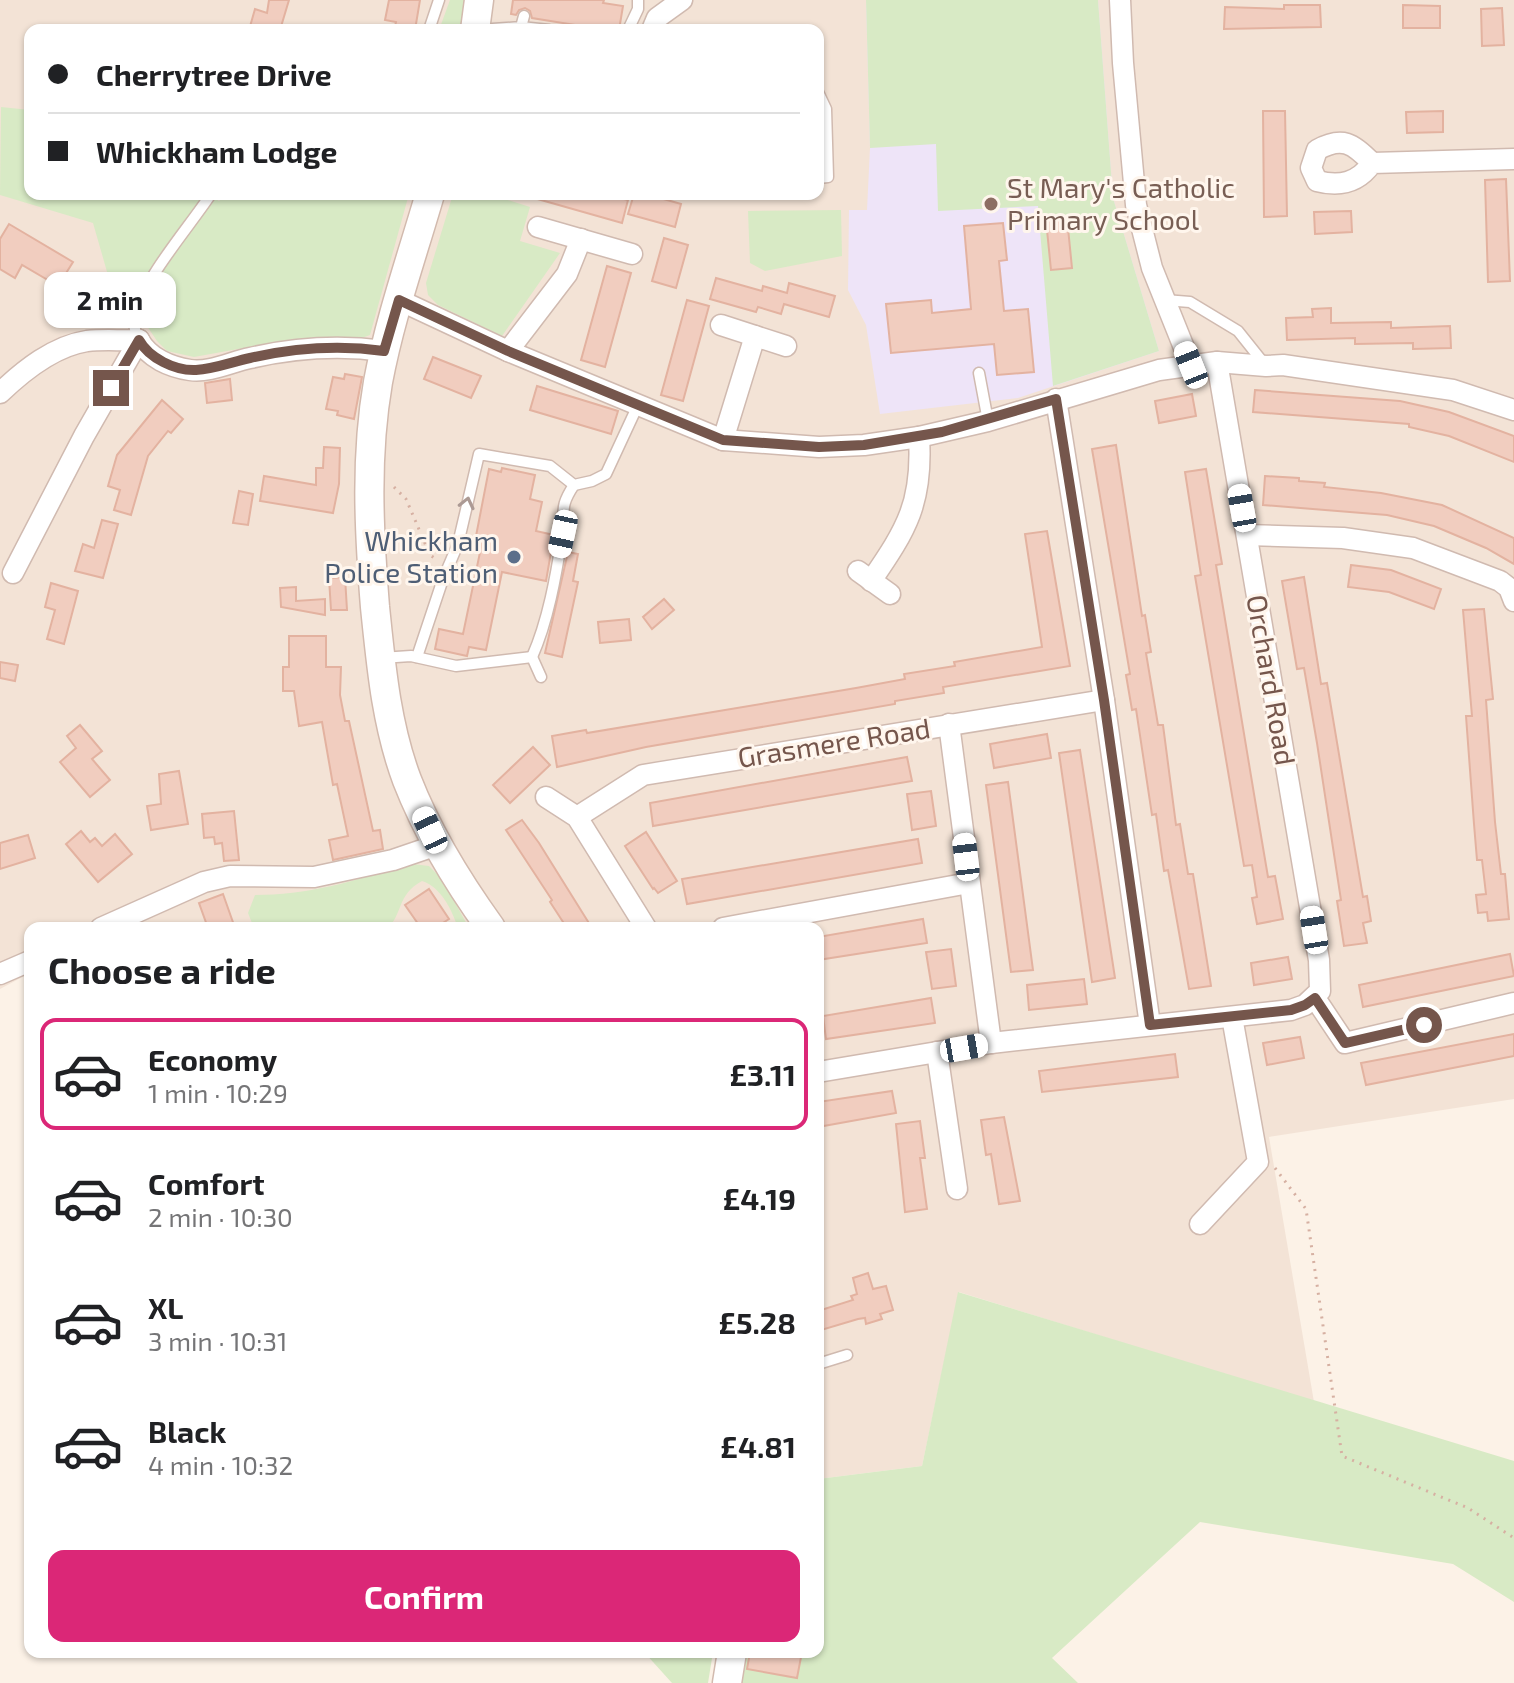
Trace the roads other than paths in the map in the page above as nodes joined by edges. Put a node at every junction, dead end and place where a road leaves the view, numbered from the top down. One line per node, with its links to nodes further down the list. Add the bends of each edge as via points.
1 (439, 0): 6 (lane)
2 (479, 0): 7 (main road)
3 (638, 0): 8 (lane)
4 (682, 0): 9 (street)
5 (1120, 0): 20 (street, via 1136,205)
6 (431, 24)
7 (477, 24)
8 (631, 24)
9 (654, 24)
10 (824, 105): 13 (lane)
11 (1514, 159): 12 (street)
12 (1372, 163)
13 (824, 177)
14 (207, 200): 23 (lane, via 136,310)
15 (428, 200): 19 (main road)
16 (538, 227): 17 (street)
17 (581, 239): 18 (street); 26 (street, via 567,274)
18 (632, 254)
19 (399, 300): 25 (main road); 26 (street)
20 (1165, 300): 28 (street); 29 (lane, via 1190,302 1238,331)
21 (721, 325): 22 (street)
22 (755, 336): 24 (street); 37 (street)
23 (139, 340): 25 (street, via 161,360 193,371 320,348); 31 (street, via 68,345); 40 (street)
24 (786, 346)
25 (384, 351): 45 (main road, via 369,479)
26 (508, 351): 33 (street)
27 (1217, 362): 28 (street); 29 (street); 39 (street, Orchard Road)
28 (1191, 365): 32 (street)
29 (1266, 366): 34 (street, via 1453,390)
30 (979, 373): 35 (lane)
31 (0, 393)
32 (1056, 399): 35 (street); 47 (street)
33 (638, 405): 37 (street); 38 (lane, via 606,474)
34 (1514, 410)
35 (988, 421): 36 (street)
36 (919, 437): 37 (street, via 819,447); 41 (street, via 921,474 913,509 894,549 865,576)
37 (723, 440)
38 (574, 485): 43 (lane, one-way to 38, via 458,544 479,454 550,466); 44 (lane, via 562,502 563,534)
39 (1247, 535): 42 (street, via 1343,538 1413,548 1500,581); 59 (street, Orchard Road, via 1319,960 1320,991)
40 (13, 573)
41 (890, 594)
42 (1514, 601)
43 (417, 657): 44 (lane, via 456,666); 45 (lane)
44 (532, 657): 46 (lane)
45 (380, 658): 51 (main road, via 390,723)
46 (541, 677)
47 (1104, 700): 48 (street, Grasmere Road); 62 (street)
48 (949, 724): 50 (street, Grasmere Road, via 643,775); 52 (street)
49 (546, 797): 50 (street)
50 (577, 817): 55 (street)
51 (437, 845): 53 (street, via 314,877 230,876 204,882); 54 (main road)
52 (969, 883): 56 (street); 63 (street)
53 (114, 922)
54 (487, 922)
55 (642, 922)
56 (756, 922)
57 (24, 964): 58 (street)
58 (0, 974)
59 (1315, 998): 60 (street, via 1345,1043); 61 (street, via 1291,1010)
60 (1514, 1003)
61 (1232, 1017): 62 (street); 67 (street, via 1258,1162)
62 (1150, 1025): 63 (street)
63 (991, 1043): 64 (street)
64 (937, 1052): 65 (street); 66 (street)
65 (824, 1071)
66 (957, 1189)
67 (1200, 1224)
68 (847, 1355): 69 (lane)
69 (824, 1362)
70 (731, 1658): 71 (main road)
71 (727, 1683)

